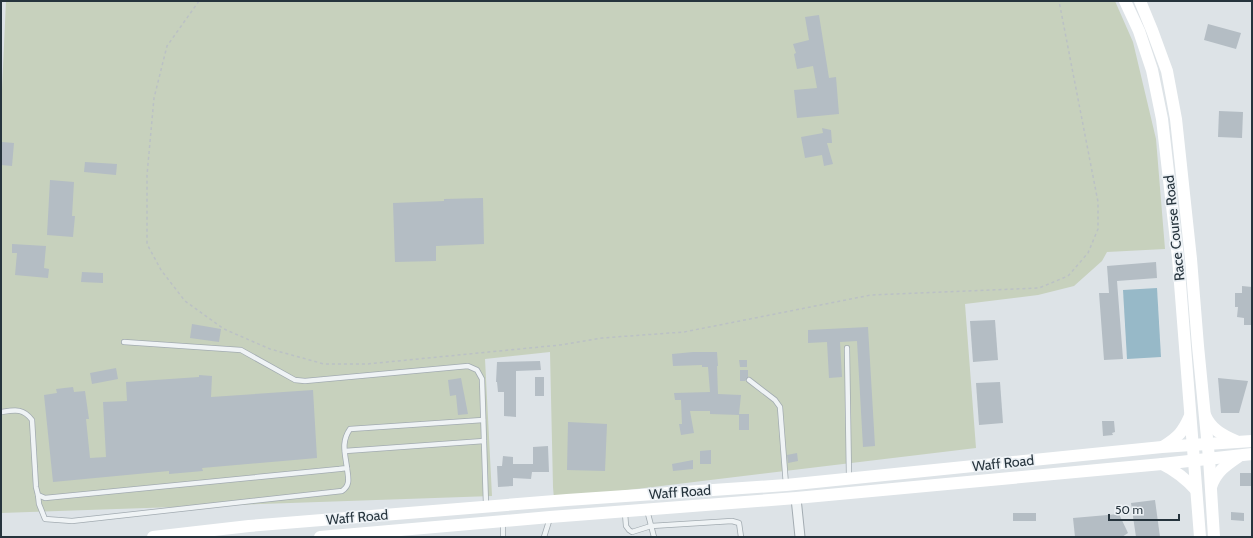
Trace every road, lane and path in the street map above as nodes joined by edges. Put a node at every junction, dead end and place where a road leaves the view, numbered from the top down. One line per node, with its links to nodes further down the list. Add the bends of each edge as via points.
1 (199, 1): 2 (path, via 167,46 154,98 147,175 147,244 161,270 185,301 224,329 270,349 324,364 367,364 560,345 602,338 684,332 871,294 1039,288 1068,276 1088,253 1098,229 1098,202)
2 (1059, 1)
3 (1125, 1): 10 (street, Race Course Road, via 1139,31 1152,70 1162,119 1178,258)
4 (1140, 1): 9 (street, Race Course Road, via 1167,71 1176,119)
5 (124, 342): 11 (lane, via 241,350 295,380 305,381 468,366 477,370 482,379)
6 (847, 348): 25 (lane)
7 (749, 380): 26 (lane, via 780,407)
8 (1, 412): 29 (lane, via 16,410 27,413 32,420)
9 (1204, 413): 14 (street, via 1209,424 1222,435); 15 (street, Race Course Road)
10 (1190, 415): 16 (street, Race Course Road); 17 (street, via 1185,428 1177,438)
11 (483, 420): 12 (lane); 18 (lane, via 350,429 345,437)
12 (484, 441): 18 (lane); 31 (lane)
13 (1252, 441): 14 (street, Waff Road)
14 (1239, 442): 15 (street, Waff Road)
15 (1207, 444): 16 (street, Waff Road); 21 (street, Race Course Road)
16 (1193, 445): 17 (street, Waff Road); 22 (street, Race Course Road)
17 (1162, 447): 25 (street, Waff Road)
18 (345, 451): 24 (lane)
19 (1252, 454): 20 (street, Waff Road)
20 (1240, 456): 21 (street, Waff Road); 28 (street, via 1225,465 1214,478)
21 (1209, 458): 22 (street, Waff Road); 28 (street, Race Course Road)
22 (1193, 460): 23 (street, Waff Road); 27 (street, Race Course Road)
23 (1162, 464): 27 (street, via 1188,480); 30 (street, Waff Road)
24 (347, 468): 29 (lane, via 45,498); 29 (lane, via 348,484 342,491 72,521 45,519)
25 (849, 478): 26 (street, Waff Road)
26 (786, 485): 31 (street, Waff Road)
27 (1196, 490): 50 (street, Race Course Road)
28 (1210, 490): 51 (street, Race Course Road)
29 (38, 495)
30 (796, 498): 32 (street, Waff Road); 49 (street)
31 (486, 507): 35 (street, Waff Road)
32 (647, 509): 33 (street, Waff Road); 38 (lane)
33 (625, 511): 36 (street, Waff Road); 38 (lane, via 626,526 632,532)
34 (391, 514): 35 (street, Waff Road); 41 (street); 43 (street, Waff Road)
35 (405, 514): 40 (street)
36 (550, 517): 37 (street, Waff Road); 46 (lane)
37 (502, 521): 39 (street, Waff Road); 45 (lane)
38 (651, 526): 47 (lane); 48 (lane, via 732,521 738,523)
39 (423, 532): 40 (street, Waff Road)
40 (406, 533): 41 (street, Waff Road)
41 (393, 534): 42 (street, Waff Road)
42 (375, 535): 44 (street, Waff Road)
43 (153, 537)
44 (320, 537)
45 (503, 537)
46 (544, 537)
47 (654, 537)
48 (741, 537)
49 (800, 537)
50 (1200, 537)
51 (1214, 537)

